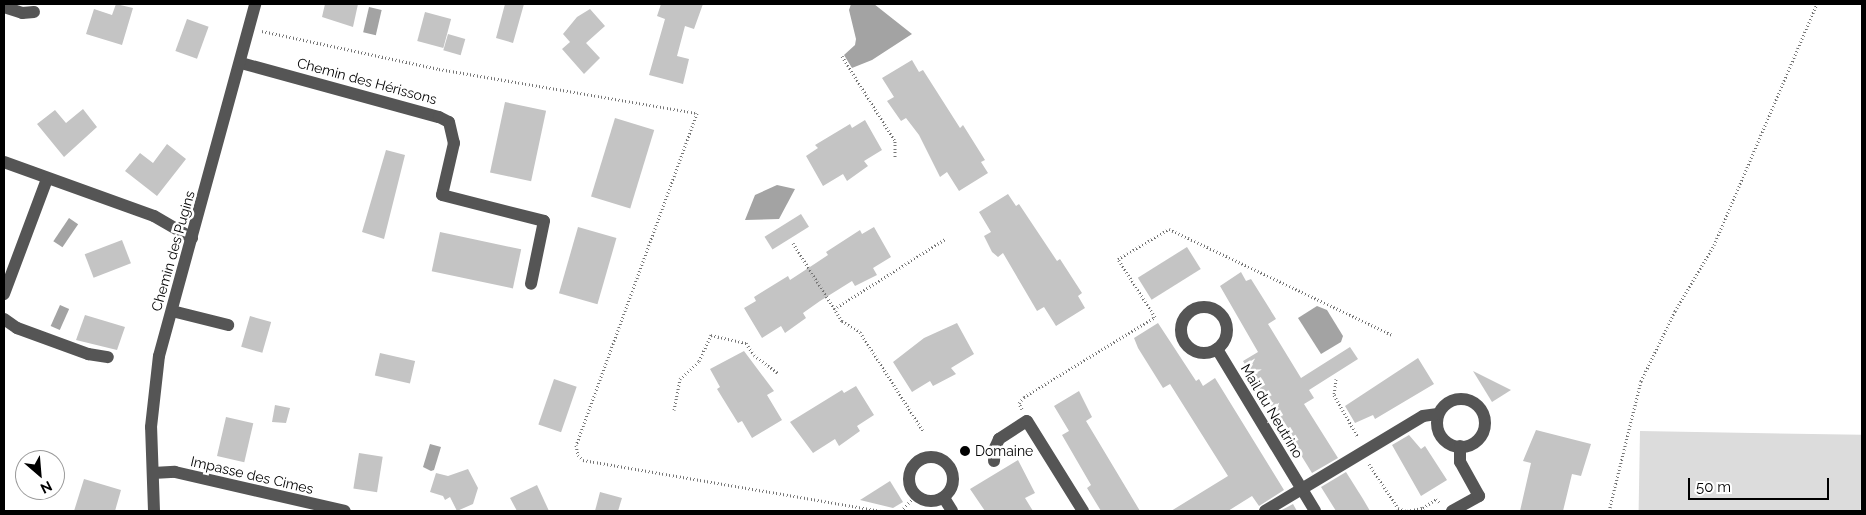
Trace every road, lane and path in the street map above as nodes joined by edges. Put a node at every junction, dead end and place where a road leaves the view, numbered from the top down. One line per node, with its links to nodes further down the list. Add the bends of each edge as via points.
1 (255, 4): 5 (street, Chemin des Pugins)
2 (1817, 4): 47 (path, via 1714,246 1676,311 1641,381)
3 (4, 7): 4 (street, via 22,13)
4 (34, 12)
5 (249, 28): 7 (street, Chemin des Pugins); 40 (path, via 439,69 697,113 576,445 578,455 582,460)
6 (842, 56): 8 (path, via 895,141)
7 (241, 64): 11 (street, Chemin des Pugins); 14 (street, Chemin des Hérissons, via 449,122 454,144 442,195 544,221)
8 (895, 158)
9 (4, 162): 10 (street)
10 (47, 179): 11 (street, via 154,216); 15 (street)
11 (192, 238): 17 (street, Chemin des Pugins)
12 (945, 239): 16 (path)
13 (793, 243): 16 (path)
14 (531, 284)
15 (4, 294)
16 (834, 309): 28 (path, via 842,321 860,332)
17 (172, 311): 19 (street); 32 (street, Chemin des Pugins, via 155,378 151,427)
18 (4, 319): 22 (street, via 17,328 88,354)
19 (228, 325)
20 (1392, 336): 27 (path, via 1169,229 1118,259 1155,317 1024,397 1019,403)
21 (1217, 349): 33 (street, Mail du Neutrino)
22 (108, 357)
23 (778, 373): 25 (path, via 754,355 746,343 711,335 699,361 680,379)
24 (1336, 380): 30 (path, via 1334,395)
25 (674, 410)
26 (1438, 414): 29 (street, via 1438,432 1451,445); 29 (street, via 1456,399 1478,406 1484,420 1481,436 1475,442); 30 (street, via 1423,416)
27 (1027, 421): 31 (street, via 999,439 994,448); 43 (street)
28 (923, 431)
29 (1460, 446): 37 (street, via 1460,462 1479,496)
30 (1364, 452): 33 (street); 46 (path, via 1398,508)
31 (994, 461)
32 (153, 473): 38 (street, Chemin des Pugins); 39 (street, Impasse des Cimes, via 175,472)
33 (1302, 488): 44 (street); 45 (street, Mail du Neutrino)
34 (915, 496): 35 (street, via 934,502); 35 (street, via 909,486 909,473 914,464 932,457 944,461 952,470 952,489); 41 (path)
35 (944, 498): 42 (street)
36 (1447, 508): 37 (street); 46 (path, via 1436,500 1423,508)
37 (1467, 508)
38 (154, 511)
39 (345, 511)
40 (881, 511)
41 (900, 511)
42 (952, 511)
43 (1083, 511)
44 (1265, 511)
45 (1315, 511)
46 (1407, 511)
47 (1609, 511)

